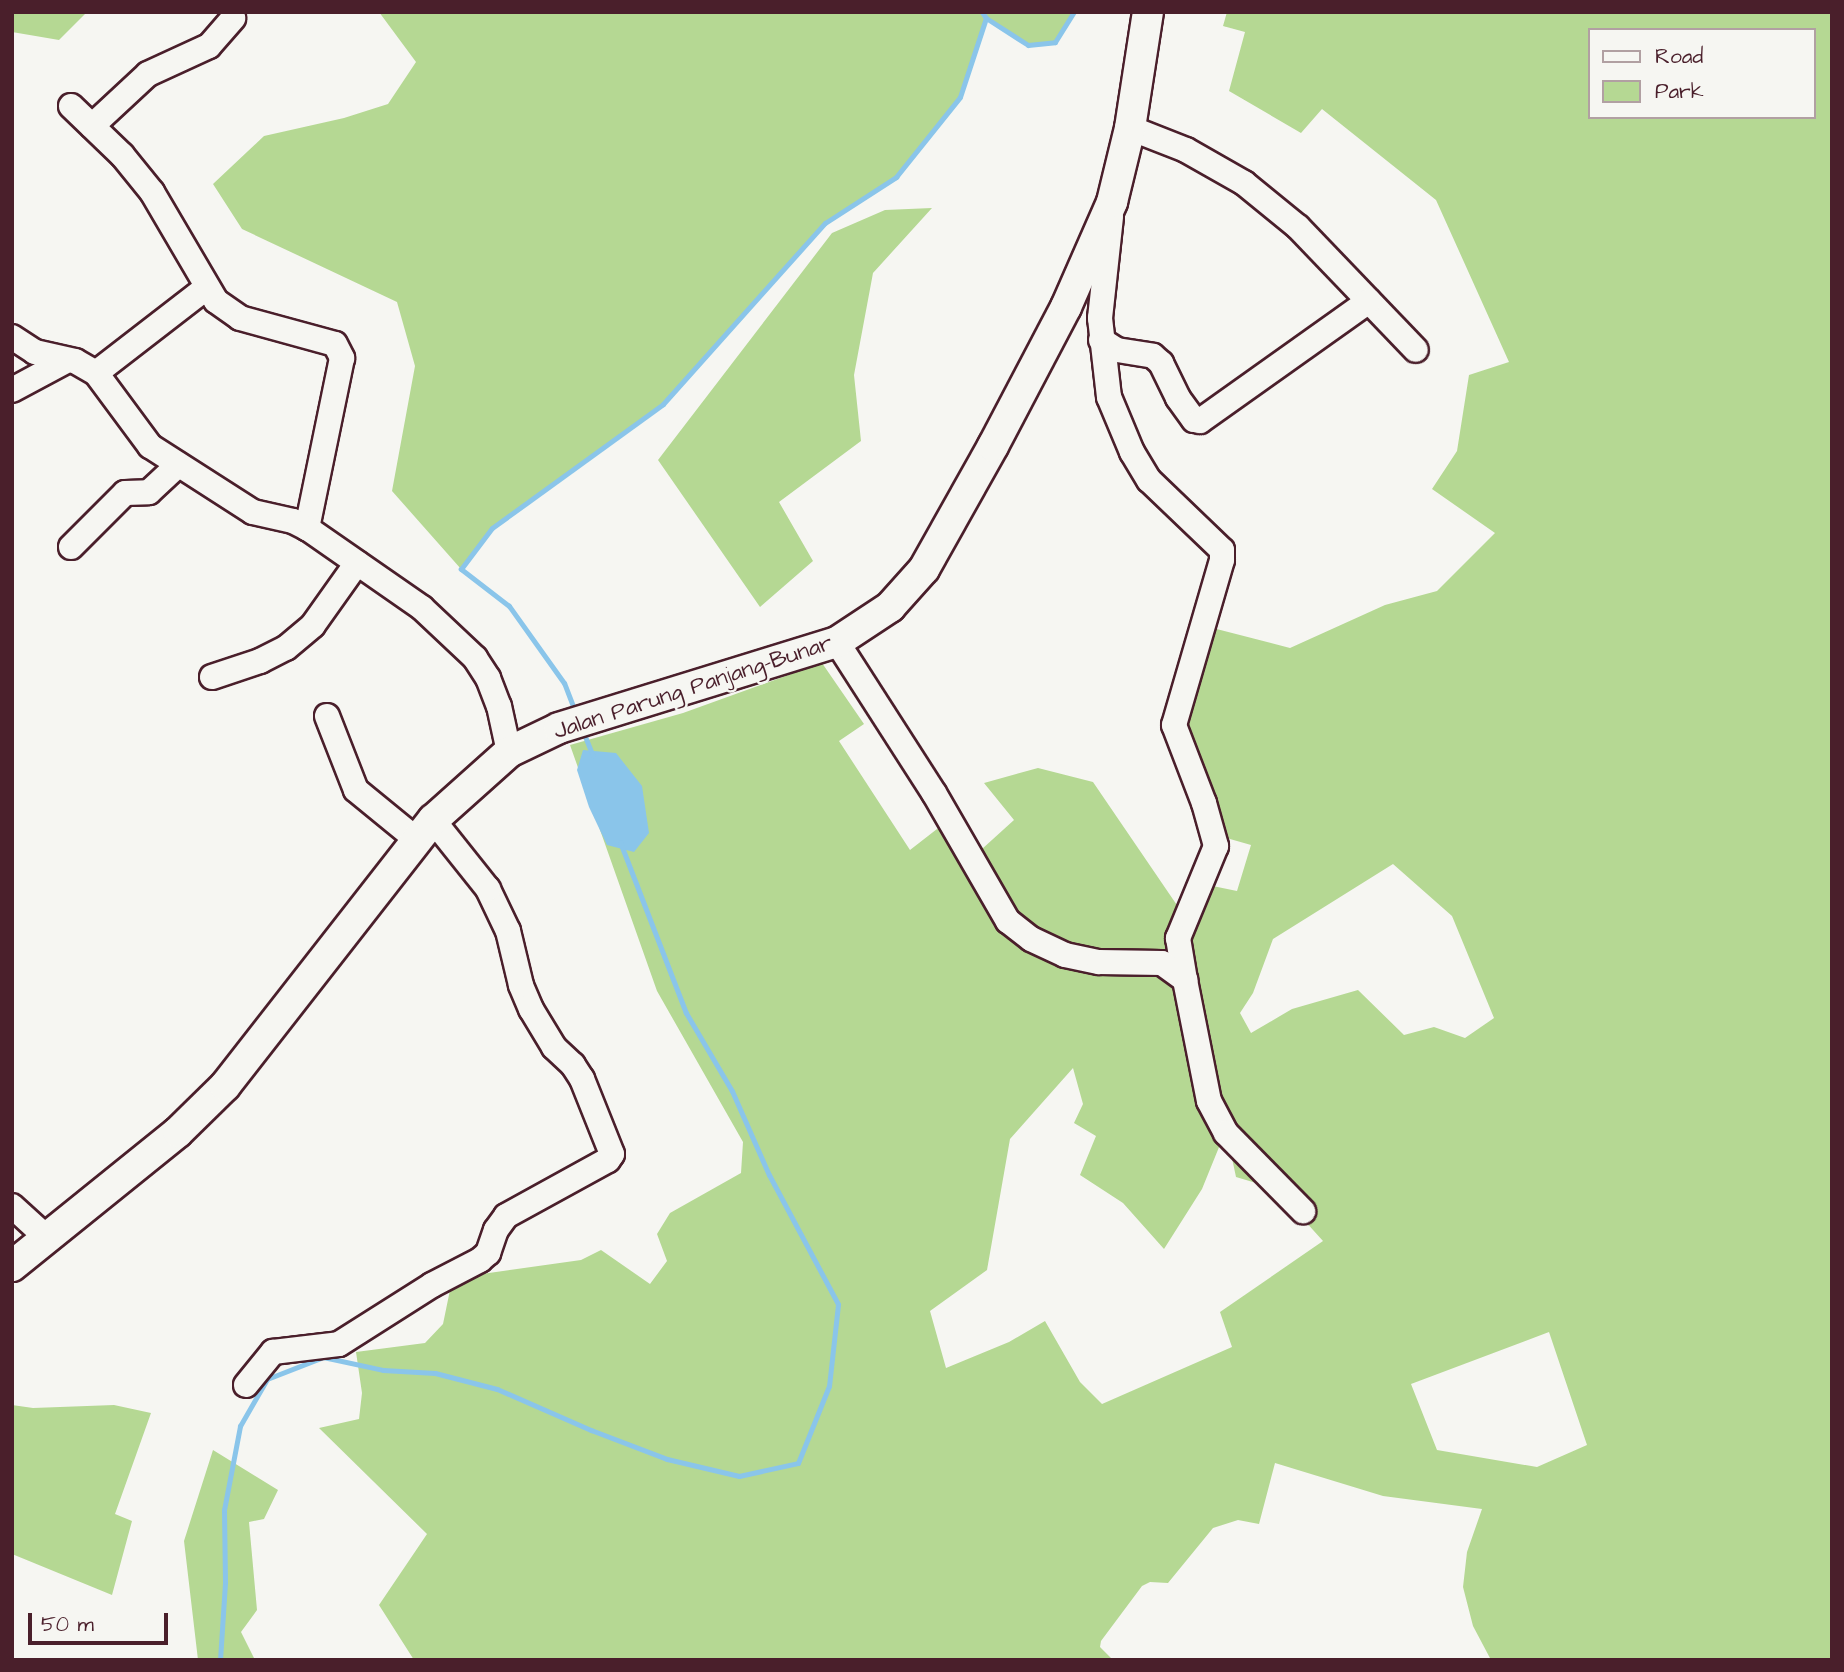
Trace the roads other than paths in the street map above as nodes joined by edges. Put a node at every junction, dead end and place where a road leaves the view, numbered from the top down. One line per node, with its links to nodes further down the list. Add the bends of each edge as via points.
1 (1148, 12): 5 (main road, Jalan Parung Panjang–Bunar)
2 (233, 18): 4 (street, via 209,46 148,74)
3 (71, 106): 4 (street)
4 (92, 126): 7 (street, via 152,192)
5 (1130, 128): 6 (main road, Jalan Parung Panjang–Bunar); 8 (street, via 1186,150 1244,183 1298,226)
6 (1112, 202): 10 (street); 19 (main road, Jalan Parung Panjang–Bunar, via 1066,307 924,569 890,607)
7 (206, 288): 13 (street); 16 (street, via 240,318 328,340 342,358)
8 (1369, 301): 10 (street, via 1200,421 1194,420 1178,398 1153,356 1117,350); 11 (street)
9 (12, 337): 12 (street, via 35,352)
10 (1101, 340): 24 (street, via 1109,397 1138,461 1165,500 1222,551 1174,724 1216,846 1178,938)
11 (1416, 350)
12 (66, 361): 13 (street); 14 (street)
13 (96, 373): 15 (street, via 150,446)
14 (12, 390)
15 (178, 465): 16 (street, via 253,512); 17 (street, via 149,492 125,494)
16 (307, 528): 18 (street)
17 (71, 547)
18 (357, 563): 20 (street, via 313,625 286,648); 22 (street, via 422,608 475,658 499,706)
19 (837, 642): 22 (main road, Jalan Parung Panjang–Bunar, via 559,728); 24 (street, via 934,793 1007,921 1065,955 1099,962 1162,963)
20 (212, 677)
21 (327, 716): 23 (street, via 356,790)
22 (509, 752): 23 (main road, Jalan Parung Panjang–Bunar)
23 (425, 830): 27 (main road, Jalan Parung Panjang–Bunar, via 225,1086 178,1132); 29 (street, via 488,889 508,931 531,1009 554,1047 582,1079 612,1154 506,1216 480,1260 339,1344 273,1352)
24 (1185, 980): 26 (street, via 1209,1101 1226,1133)
25 (12, 1206): 27 (street)
26 (1303, 1211)
27 (47, 1238): 28 (main road, Jalan Parung Panjang–Bunar)
28 (12, 1266)
29 (246, 1385)

